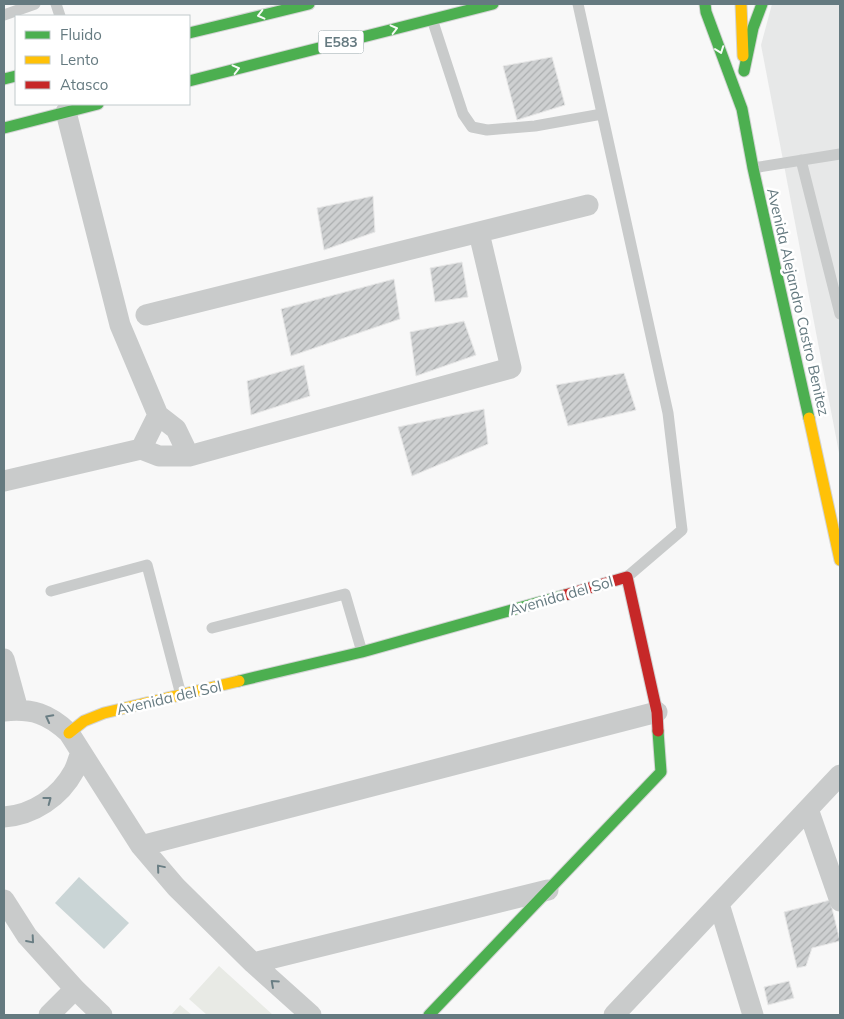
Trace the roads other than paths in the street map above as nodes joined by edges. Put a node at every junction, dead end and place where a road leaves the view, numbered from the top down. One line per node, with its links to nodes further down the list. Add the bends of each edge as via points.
1 (35, 4): 8 (lane)
2 (309, 4): 10 (street, one-way to 10)
3 (493, 4): 9 (street, E583)
4 (578, 4): 16 (lane)
5 (705, 4): 14 (street, Avenida Alejandro Castro Benitez, one-way to 14)
6 (741, 4): 11 (street, Avenida Alejandro Castro Benitez)
7 (762, 4): 11 (street)
8 (4, 15)
9 (432, 19): 12 (street, E583, one-way to 9); 16 (lane, via 463,114 472,127 487,130 526,127)
10 (190, 33)
11 (744, 71): 14 (street, Avenida Alejandro Castro Benitez)
12 (190, 81)
13 (94, 105): 15 (street)
14 (742, 110): 20 (street, Avenida Alejandro Castro Benitez)
15 (66, 112): 17 (street); 25 (street, via 120,325)
16 (602, 114): 30 (lane, via 668,414 682,530)
17 (4, 128)
18 (840, 154): 19 (lane)
19 (801, 160): 20 (lane); 23 (lane)
20 (753, 168): 29 (street, Avenida Alejandro Castro Benitez)
21 (588, 205): 22 (street)
22 (479, 233): 24 (street); 27 (street, via 511,368)
23 (840, 314)
24 (146, 315)
25 (158, 415): 26 (street); 27 (street, via 176,429)
26 (141, 449): 27 (street, via 158,456); 28 (street)
27 (189, 456)
28 (4, 481)
29 (840, 560)
30 (627, 578): 33 (street, Avenida del Sol); 37 (street, Avenida del Sol)
31 (51, 591): 35 (lane, via 148,565)
32 (212, 628): 33 (lane, via 345,594)
33 (362, 652): 35 (street, Avenida del Sol)
34 (4, 659): 36 (street)
35 (182, 695): 38 (street, Avenida del Sol, via 104,713 84,722)
36 (11, 711): 38 (street, one-way to 36, via 46,716 33,711)
37 (657, 712): 43 (street); 44 (street, Avenida del Sol, via 661,772)
38 (69, 734): 39 (street)
39 (81, 752): 42 (street, one-way to 39, via 32,811 49,801 74,771); 43 (street)
40 (840, 774): 41 (street)
41 (808, 809): 46 (street); 47 (street)
42 (4, 818)
43 (142, 846): 48 (street, one-way to 43, via 176,887)
44 (548, 890): 48 (street); 54 (street, Avenida del Sol)
45 (4, 900): 49 (street, one-way to 49, via 27,936)
46 (840, 901)
47 (719, 904): 50 (street); 55 (street)
48 (253, 963): 53 (street, one-way to 48)
49 (75, 989): 51 (street); 52 (street)
50 (618, 1014)
51 (50, 1015)
52 (102, 1015)
53 (311, 1015)
54 (428, 1015)
55 (753, 1015)

